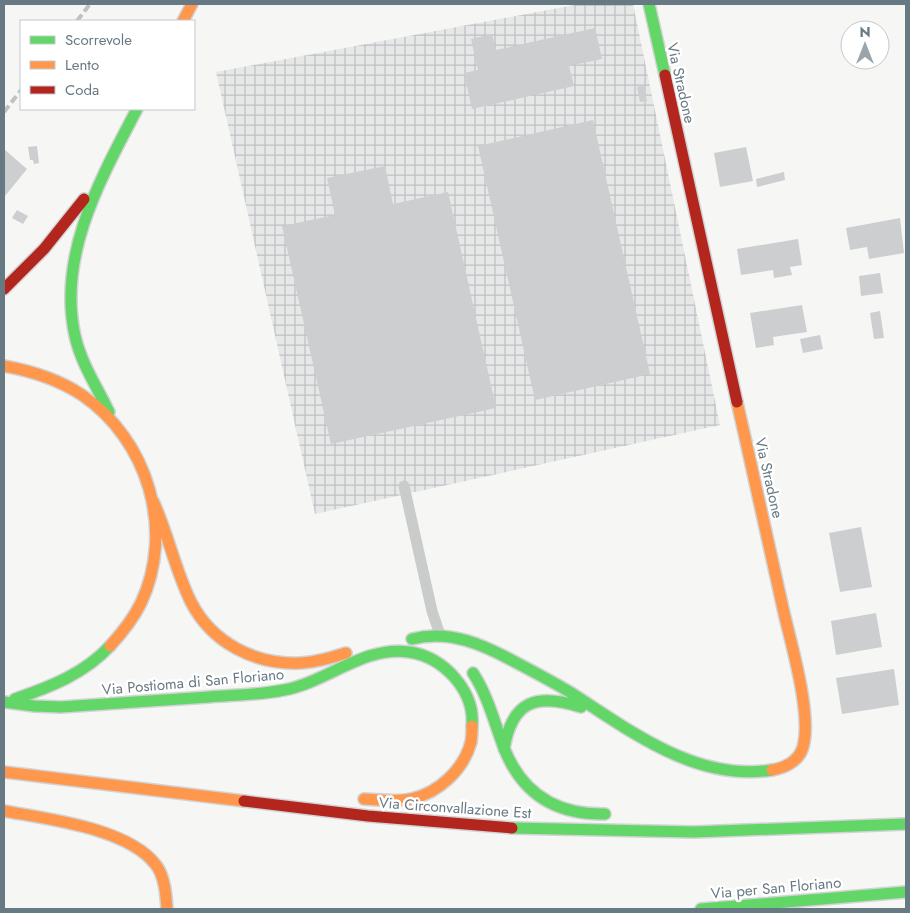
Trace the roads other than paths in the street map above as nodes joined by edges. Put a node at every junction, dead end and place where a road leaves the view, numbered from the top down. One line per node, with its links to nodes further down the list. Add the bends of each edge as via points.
1 (192, 4): 3 (main road)
2 (648, 4): 18 (main road, Via Stradone, via 786,617 805,716 804,746 789,766 765,772 740,771 685,760)
3 (184, 20)
4 (136, 110): 5 (main road, Via Postioma di San Floriano)
5 (105, 171): 6 (main road, Via Postioma di San Floriano, via 56,236); 8 (main road, Via Postioma di San Floriano, via 77,246 70,280 70,305 81,354)
6 (4, 289)
7 (4, 366): 8 (main road, Via Postioma di San Floriano, via 32,371 62,383 90,400)
8 (114, 423): 10 (main road, Via Postioma di San Floriano, via 138,460)
9 (404, 486): 11 (lane)
10 (153, 501): 14 (main road, Via Postioma di San Floriano, via 191,602 204,622 224,641 256,658 283,664 322,661); 17 (main road, Via Postioma di San Floriano, via 157,534 153,569 142,602 125,630 77,674 32,695)
11 (440, 634): 13 (main road); 15 (lane); 18 (main road, via 467,640 506,657 560,686)
12 (398, 638): 13 (main road)
13 (412, 639): 15 (main road)
14 (358, 648)
15 (441, 652): 17 (main road, Via Postioma di San Floriano, via 391,651 366,658 315,682 269,693 61,706); 23 (main road, via 447,669 467,693 471,706 471,739 459,766 440,786 418,797 393,800)
16 (466, 665): 19 (main road, via 486,695)
17 (4, 701)
18 (608, 718): 19 (main road, via 563,701 534,702 525,706 513,719)
19 (504, 749): 25 (main road, via 520,779 543,798 565,810)
20 (4, 772): 22 (main road, Via Circonvallazione Est)
21 (264, 791): 22 (main road)
22 (194, 796): 28 (main road, Via Circonvallazione Est, via 512,828)
23 (354, 798)
24 (4, 811): 31 (main road, via 97,832 138,849 160,874)
25 (618, 815)
26 (700, 820): 28 (main road, via 733,822)
27 (906, 824): 28 (main road, Via Circonvallazione Est)
28 (748, 831)
29 (906, 892): 30 (main road, Via per San Floriano)
30 (853, 896): 32 (main road, Via per San Floriano); 33 (main road, Via per San Floriano)
31 (167, 909)
32 (701, 909)
33 (855, 909)

